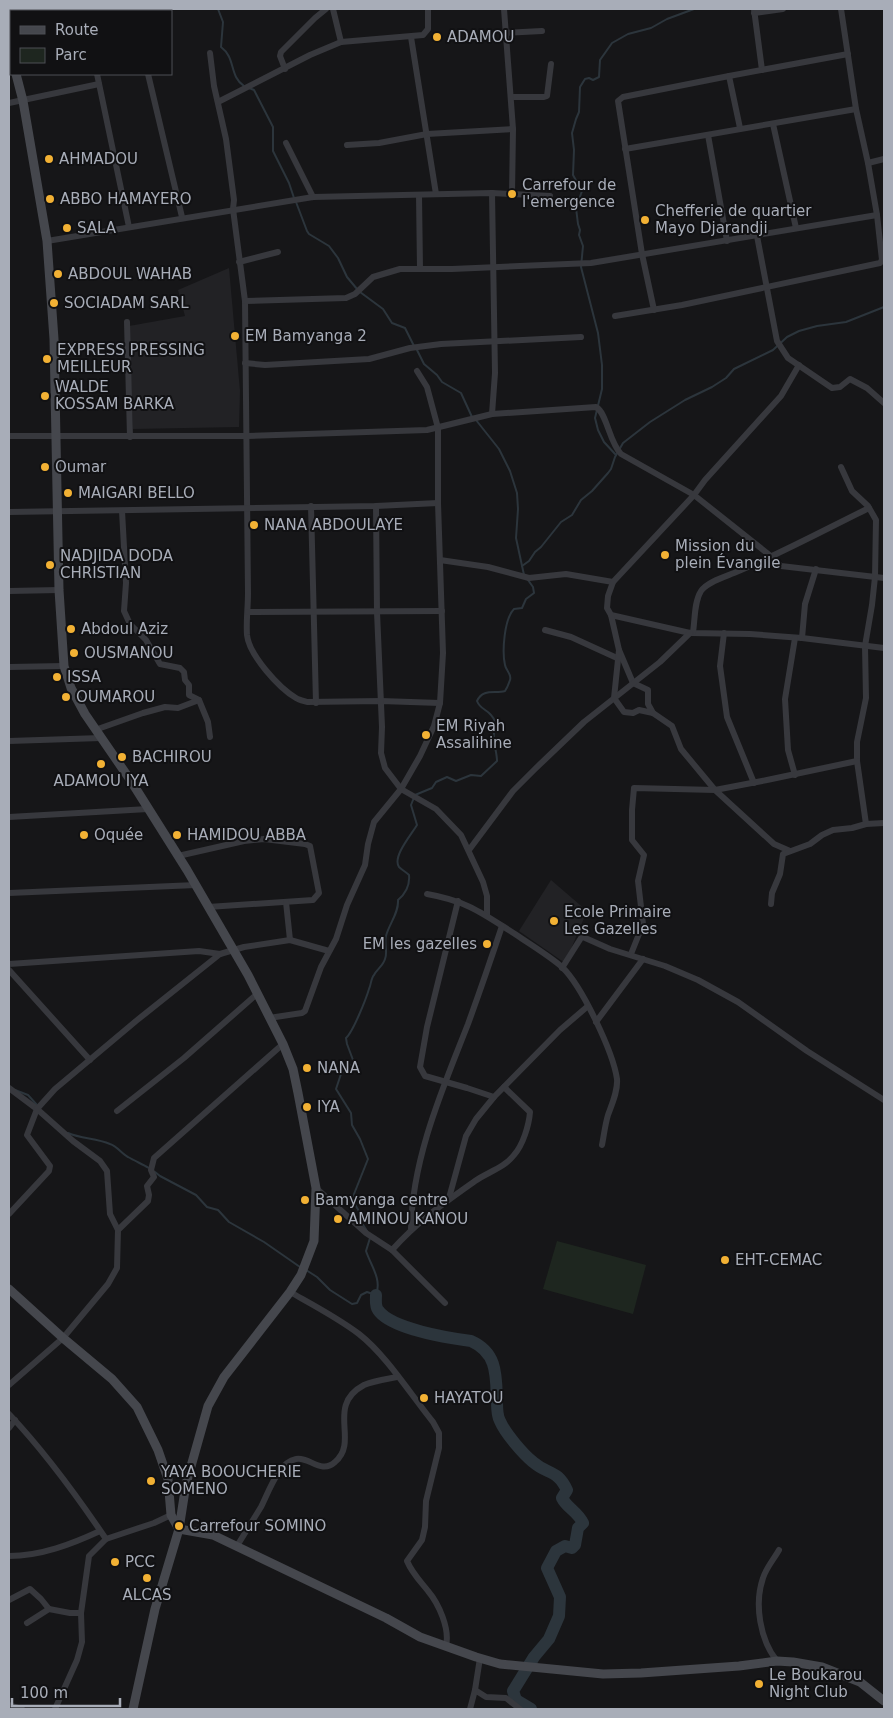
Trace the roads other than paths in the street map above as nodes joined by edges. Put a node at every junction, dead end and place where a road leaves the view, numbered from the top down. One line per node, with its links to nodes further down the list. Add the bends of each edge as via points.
1 (326, 9): 15 (street, via 281,52)
2 (334, 9): 11 (street)
3 (428, 9): 10 (street, via 427,33)
4 (504, 9): 9 (street)
5 (782, 9): 7 (street)
6 (841, 9): 13 (street)
7 (754, 11): 16 (street)
8 (542, 31): 9 (street)
9 (506, 33): 22 (street)
10 (411, 37): 11 (street); 30 (street)
11 (341, 42): 15 (street)
12 (210, 53): 24 (street)
13 (848, 54): 16 (street); 26 (street)
14 (551, 64): 22 (street, via 547,96)
15 (285, 69): 24 (street)
16 (762, 70): 20 (street)
17 (16, 75): 23 (street)
18 (97, 75): 21 (street)
19 (148, 75): 45 (street)
20 (729, 76): 28 (street); 34 (street, via 622,97 618,107)
21 (100, 84): 23 (street); 46 (street)
22 (511, 97): 29 (street)
23 (23, 101): 25 (street); 49 (street)
24 (218, 102): 43 (street, via 226,139)
25 (9, 103)
26 (856, 109): 27 (street); 36 (street)
27 (773, 124): 28 (street); 47 (street)
28 (740, 128): 31 (street)
29 (513, 129): 30 (street); 40 (street)
30 (427, 134): 33 (street); 39 (street)
31 (708, 135): 34 (street); 50 (street)
32 (286, 144): 42 (street)
33 (346, 145)
34 (625, 149): 52 (street)
35 (884, 159): 36 (street)
36 (868, 163): 44 (street)
37 (492, 193): 39 (street); 40 (street); 54 (street)
38 (419, 194): 39 (street); 42 (street); 55 (street)
39 (436, 194)
40 (512, 194): 41 (street)
41 (550, 196)
42 (313, 197): 43 (street)
43 (233, 209): 45 (street); 53 (street)
44 (876, 215): 47 (street); 56 (street, via 880,263)
45 (182, 217): 46 (street)
46 (129, 227): 49 (street)
47 (796, 228): 48 (street)
48 (757, 236): 50 (street); 56 (street)
49 (47, 240): 71 (street)
50 (727, 241): 52 (street)
51 (278, 252): 53 (street)
52 (642, 254): 54 (street, via 591,263); 58 (street)
53 (239, 262): 57 (street)
54 (493, 268): 55 (street); 62 (street)
55 (420, 269): 57 (street, via 400,269 373,277 346,298)
56 (768, 286): 58 (street); 64 (street, via 778,343 788,358)
57 (245, 301): 63 (street)
58 (654, 310): 59 (street)
59 (615, 316)
60 (127, 322): 72 (street)
61 (581, 337): 62 (street)
62 (494, 342): 63 (street, via 410,348 369,359 265,365); 67 (street)
63 (245, 363): 70 (street)
64 (799, 365): 66 (street, via 832,388 837,389 850,378); 74 (street, via 781,396)
65 (417, 371): 68 (street, via 427,387)
66 (884, 403)
67 (492, 414): 68 (street); 74 (street, via 598,408 619,451)
68 (438, 428): 70 (street); 75 (street)
69 (9, 436): 71 (street)
70 (247, 436): 72 (street); 78 (street)
71 (56, 437): 72 (street); 80 (street)
72 (130, 437)
73 (841, 467): 79 (street, via 852,491)
74 (694, 495): 83 (street); 88 (street)
75 (438, 503): 77 (street); 84 (street)
76 (311, 506): 77 (street); 78 (street); 91 (street)
77 (376, 506): 94 (street)
78 (247, 507): 81 (street); 93 (street)
79 (869, 508): 83 (street); 86 (street, via 876,520)
80 (58, 511): 81 (street); 82 (street); 89 (street)
81 (122, 511): 108 (street, via 126,584 124,611 160,664 180,668 189,685 189,695)
82 (9, 512)
83 (772, 557): 85 (street, via 781,566); 97 (street, via 715,581 702,590)
84 (440, 560): 88 (street, via 526,577 566,574); 92 (street)
85 (816, 569): 86 (street); 99 (street)
86 (875, 577): 87 (street); 100 (street)
87 (884, 578)
88 (612, 582): 95 (street, via 607,608)
89 (59, 590): 90 (street); 104 (street)
90 (9, 591)
91 (314, 611): 93 (street); 94 (street); 110 (street)
92 (442, 611): 94 (street); 111 (street)
93 (248, 612): 110 (street, via 248,641 260,662 296,698)
94 (377, 612): 109 (street)
95 (611, 615): 97 (street); 102 (street)
96 (545, 630): 103 (street, via 571,637)
97 (692, 633): 98 (street); 106 (street)
98 (724, 633): 99 (street); 119 (street, via 720,666 728,718)
99 (799, 638): 100 (street); 118 (street, via 785,699 788,750)
100 (865, 646): 101 (street); 117 (street, via 866,698 857,742)
101 (884, 648)
102 (619, 650): 103 (street); 106 (street)
103 (617, 658): 107 (street)
104 (64, 666): 105 (street); 113 (street, via 71,688)
105 (9, 667)
106 (633, 683): 107 (street); 112 (street, via 648,690 648,704)
107 (614, 698): 112 (street, via 624,712); 126 (street, via 584,722 513,791)
108 (199, 700): 113 (street, via 178,708 165,707 143,713); 114 (street)
109 (382, 702): 110 (street); 111 (street); 120 (street, via 381,753 385,768)
110 (316, 703)
111 (440, 704): 120 (street, via 434,726)
112 (653, 713): 121 (street, via 672,726 681,749)
113 (95, 730): 115 (street)
114 (210, 737)
115 (101, 738): 116 (street); 122 (street)
116 (9, 741)
117 (857, 761): 118 (street); 125 (street)
118 (795, 775): 119 (street)
119 (754, 783): 121 (street)
120 (401, 789): 126 (street, via 436,809 461,835); 140 (street, via 374,822 365,865)
121 (715, 790): 127 (street, via 774,844); 142 (street, via 634,788 632,840 644,855 638,881 643,924)
122 (148, 809): 123 (street); 128 (street)
123 (9, 817)
124 (884, 823): 125 (street)
125 (866, 824): 127 (street, via 833,830)
126 (469, 850): 136 (street, via 487,896)
127 (790, 851): 134 (street, via 783,854)
128 (178, 856): 129 (street); 133 (street, via 264,839 310,846 318,897)
129 (196, 886): 130 (street); 135 (street)
130 (9, 893)
131 (427, 894): 132 (street)
132 (458, 901): 136 (street); 153 (street, via 420,1067 424,1076)
133 (286, 902): 135 (street); 138 (street)
134 (771, 904)
135 (208, 906): 139 (street)
136 (487, 915): 137 (street)
137 (502, 926): 145 (street); 153 (street)
138 (290, 940): 139 (street); 140 (street)
139 (233, 950): 141 (street); 147 (street)
140 (329, 951): 149 (street, via 306,1011)
141 (220, 954): 144 (street, via 199,952); 152 (street)
142 (631, 954): 143 (street); 145 (street, via 583,937)
143 (643, 959): 150 (street); 157 (street, via 698,980 738,1002)
144 (9, 964)
145 (562, 968): 148 (street)
146 (9, 970): 152 (street)
147 (257, 994): 149 (street); 159 (street, via 184,1058)
148 (588, 1006): 150 (street); 154 (street)
149 (270, 1018): 151 (street)
150 (596, 1022): 160 (street, via 614,1065 617,1081)
151 (283, 1044): 161 (street, via 293,1069); 165 (street, via 154,1158 151,1170 154,1177 147,1186 148,1200)
152 (90, 1060): 158 (street)
153 (445, 1082): 156 (street); 164 (street, via 419,1164)
154 (504, 1087): 156 (street); 162 (street, via 530,1112 520,1149 507,1163)
155 (9, 1088): 158 (street)
156 (494, 1098): 162 (street, via 476,1118 466,1136)
157 (884, 1100)
158 (39, 1107): 163 (street, via 27,1136 50,1166 49,1171); 165 (street, via 107,1171 110,1214)
159 (117, 1110)
160 (602, 1145)
161 (316, 1188): 166 (street, via 366,1233); 168 (street, via 314,1241 301,1275)
162 (449, 1198): 164 (street)
163 (9, 1214)
164 (411, 1229): 166 (street)
165 (118, 1230): 170 (street, via 117,1268 108,1284)
166 (392, 1250): 169 (street)
167 (9, 1290): 170 (street)
168 (290, 1292): 171 (street, via 360,1335); 177 (street, via 224,1377 208,1406 186,1484)
169 (445, 1304)
170 (63, 1338): 172 (street); 176 (street, via 112,1379 137,1407 168,1479)
171 (397, 1377): 180 (street, via 365,1385 351,1396 344,1407 346,1440 340,1456 325,1466 296,1459 287,1464 271,1484); 187 (street, via 439,1433 422,1540 407,1561 415,1577 436,1603 448,1636)
172 (9, 1385)
173 (9, 1414): 174 (street)
174 (14, 1420): 175 (street); 178 (street)
175 (9, 1428)
176 (171, 1515): 177 (street); 179 (street)
177 (179, 1529): 180 (street, via 213,1535); 195 (street, via 155,1609)
178 (100, 1530): 179 (street); 182 (street, via 60,1547)
179 (106, 1539): 185 (street, via 89,1556)
180 (237, 1546): 187 (street)
181 (779, 1550): 189 (street, via 763,1578 758,1610 768,1650)
182 (9, 1556)
183 (9, 1600): 184 (street, via 30,1589)
184 (49, 1609): 185 (street); 186 (street)
185 (81, 1613): 194 (street, via 82,1642)
186 (27, 1623)
187 (446, 1646): 188 (street)
188 (480, 1658): 189 (street, via 500,1664 603,1674); 190 (street)
189 (777, 1661): 191 (street, via 830,1670 860,1682)
190 (475, 1690): 196 (street); 197 (street, via 486,1697 506,1698)
191 (884, 1700)
192 (9, 1705): 193 (street)
193 (22, 1709)
194 (55, 1709)
195 (133, 1709)
196 (470, 1709)
197 (520, 1709)

